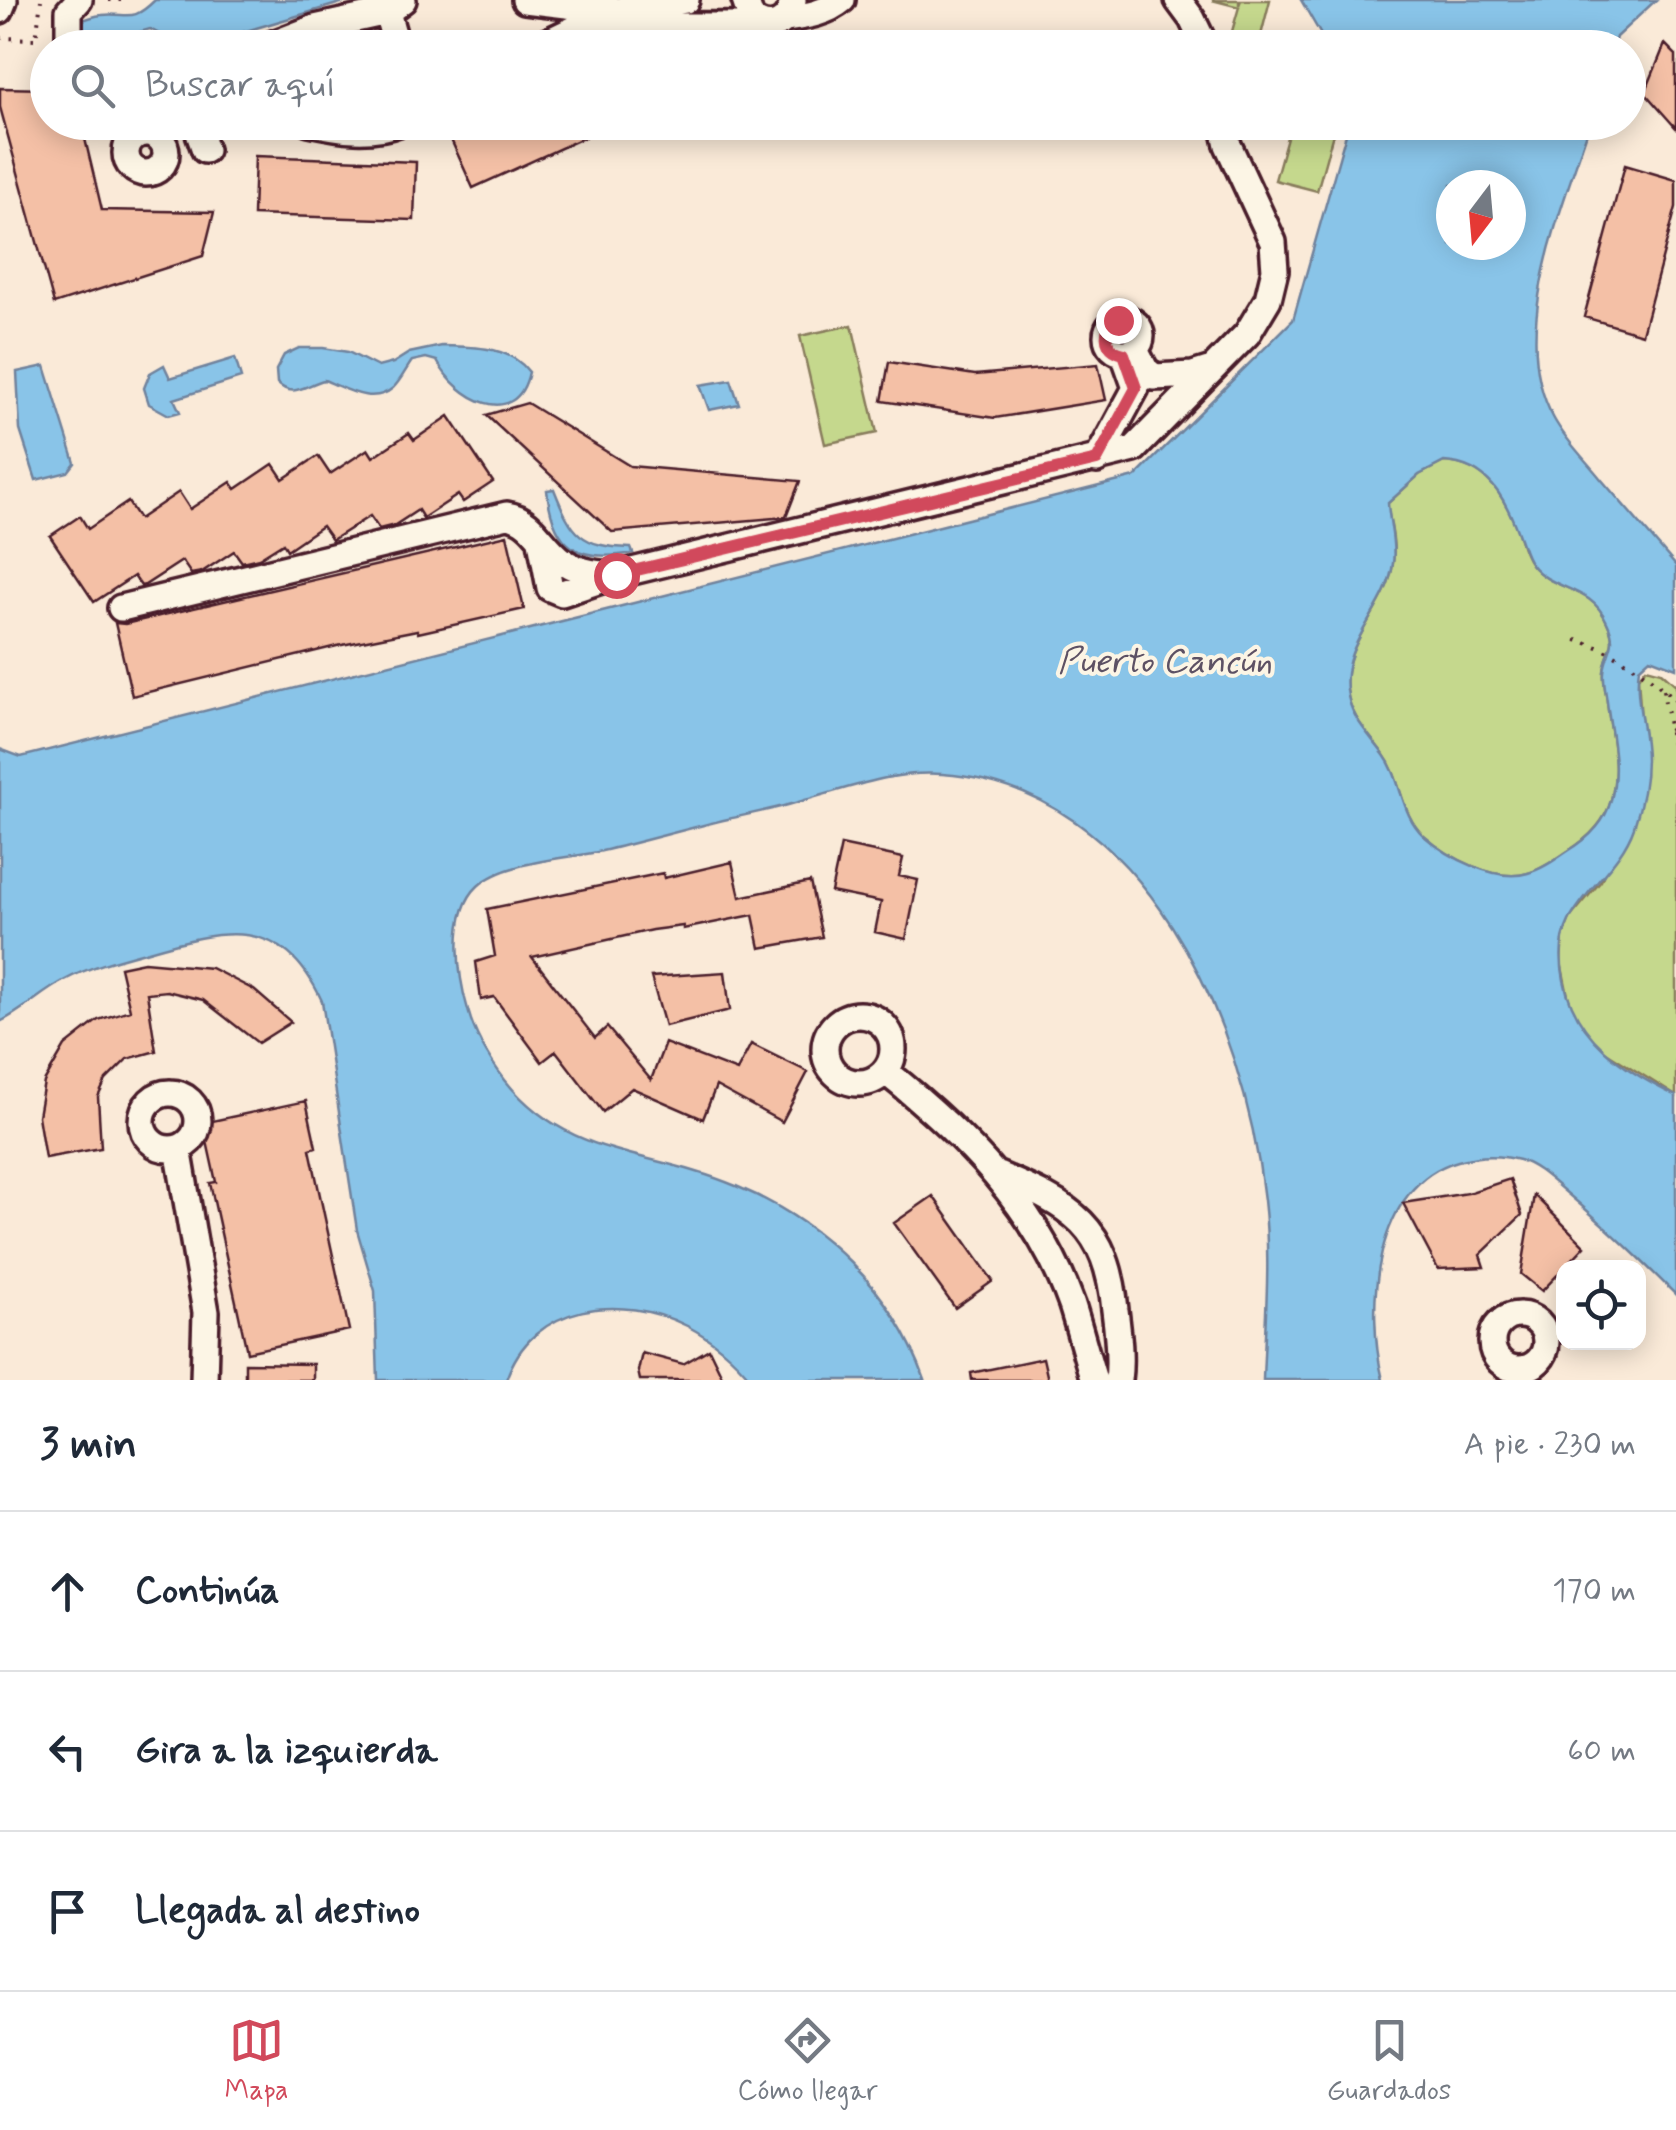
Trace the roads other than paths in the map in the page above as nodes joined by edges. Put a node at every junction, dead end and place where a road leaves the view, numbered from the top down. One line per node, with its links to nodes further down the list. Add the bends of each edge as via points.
1 (4, 0): 9 (street)
2 (79, 0): 12 (street, via 69,10)
3 (525, 0): 11 (street)
4 (686, 0): 11 (street)
5 (745, 0): 10 (street, via 751,18)
6 (1178, 0): 15 (street)
7 (836, 2): 10 (street, via 807,16)
8 (395, 6): 13 (street)
9 (0, 10)
10 (782, 15): 11 (street)
11 (618, 28): 14 (street)
12 (69, 30)
13 (310, 30)
14 (573, 30)
15 (1197, 30)
16 (201, 140): 18 (street)
17 (1227, 140): 19 (street, via 1274,242 1274,270 1268,299 1247,334)
18 (204, 150)
19 (1212, 370): 20 (street, via 1134,449); 20 (street, via 1154,378 1129,352 1136,388)
20 (1097, 460): 21 (street, via 616,575 556,570 533,527 506,515)
21 (121, 608)
22 (885, 1070): 24 (street)
23 (178, 1148): 26 (street, via 206,1312)
24 (998, 1175): 27 (street, via 1036,1230 1064,1288); 28 (street, via 1050,1197 1102,1246 1113,1286)
25 (1539, 1361): 29 (street)
26 (204, 1380)
27 (1094, 1380)
28 (1118, 1380)
29 (1558, 1380)

